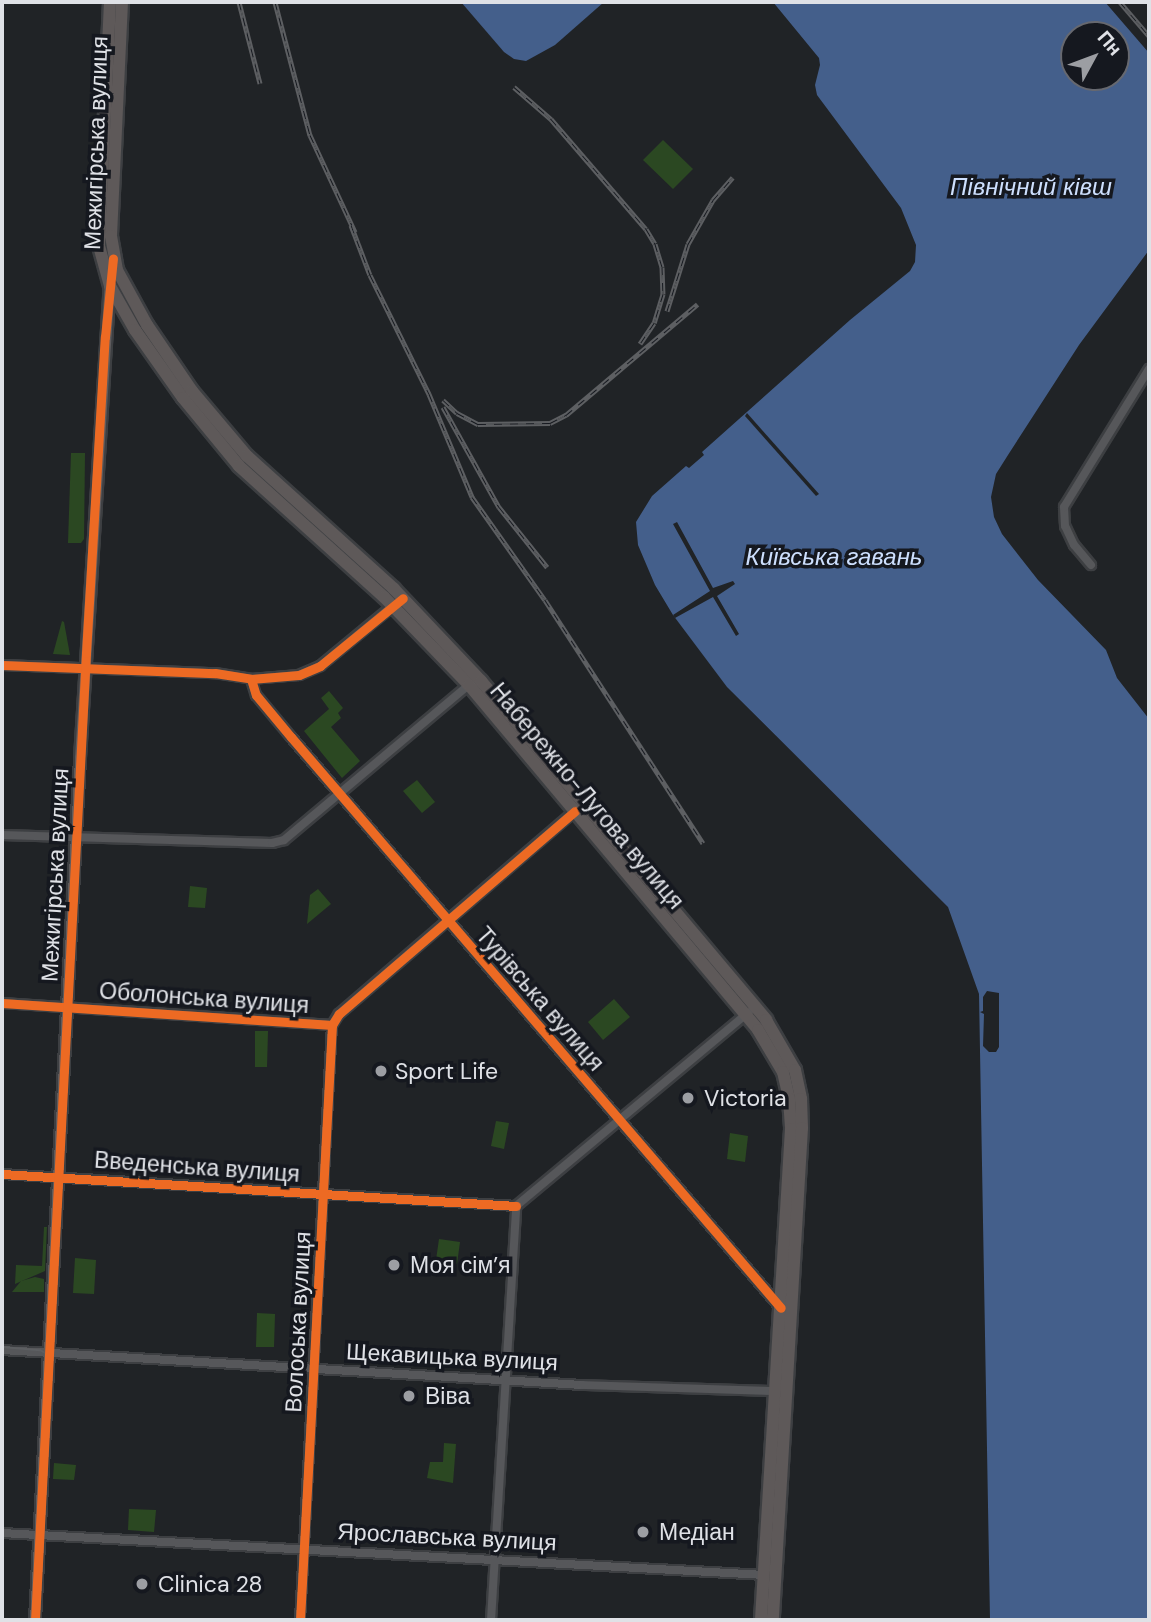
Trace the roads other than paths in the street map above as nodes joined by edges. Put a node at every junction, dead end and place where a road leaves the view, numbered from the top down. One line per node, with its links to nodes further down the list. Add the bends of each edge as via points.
1 (110, 2): 4 (main road, Межигірська вулиця, via 99,231)
2 (122, 2): 3 (main road, Межигірська вулиця, via 111,201)
3 (113, 258): 4 (street, Межигірська вулиця); 7 (main road, Набережно-Лугова вулиця, via 130,296 169,359 232,439)
4 (110, 286): 7 (main road, Набережно-Лугова вулиця, via 159,366 231,457); 9 (street, Межигірська вулиця)
5 (1149, 369): 6 (street, via 1064,507 1065,526)
6 (1091, 565)
7 (398, 602): 10 (street, via 313,670); 11 (main road, Набережно-Лугова вулиця); 19 (main road, Набережно-Лугова вулиця, via 481,681)
8 (2, 665): 9 (street)
9 (85, 668): 10 (street, via 215,673); 15 (street, Межигірська вулиця)
10 (251, 679): 12 (street, Турівська вулиця, via 256,695)
11 (468, 685): 12 (street); 13 (main road, Набережно-Лугова вулиця)
12 (341, 795): 15 (street, via 292,835 272,843); 16 (street, Турівська вулиця)
13 (575, 811): 16 (street, Оболонська вулиця); 19 (main road, Набережно-Лугова вулиця)
14 (2, 835): 15 (street)
15 (77, 838): 18 (street, Межигірська вулиця)
16 (448, 922): 20 (street, Оболонська вулиця); 21 (street, Турівська вулиця)
17 (2, 1003): 18 (street, Оболонська вулиця)
18 (68, 1008): 20 (street, Оболонська вулиця); 23 (street, Межигірська вулиця)
19 (751, 1011): 21 (street); 26 (main road, Набережно-Лугова вулиця, via 775,1056 789,1099)
20 (332, 1025): 24 (street, Волоська вулиця)
21 (618, 1121): 25 (street); 26 (street, Турівська вулиця)
22 (2, 1174): 23 (street, Введенська вулиця)
23 (58, 1178): 24 (street, Введенська вулиця); 28 (street, Межигірська вулиця)
24 (323, 1195): 25 (street, Введенська вулиця); 29 (street, Волоська вулиця)
25 (516, 1206): 30 (street)
26 (786, 1308): 31 (main road); 41 (main road)
27 (2, 1350): 28 (street, Щекавицька вулиця)
28 (50, 1352): 29 (street, Щекавицька вулиця); 33 (street, Межигірська вулиця)
29 (316, 1368): 30 (street, Щекавицька вулиця); 34 (street, Волоська вулиця)
30 (506, 1380): 31 (street, Щекавицька вулиця); 35 (street)
31 (775, 1391): 36 (main road)
32 (2, 1534): 33 (street, Ярославська вулиця)
33 (40, 1536): 34 (street, Ярославська вулиця); 37 (street, Межигірська вулиця)
34 (304, 1548): 35 (street, Ярославська вулиця); 38 (street, Волоська вулиця)
35 (494, 1560): 36 (street, Ярославська вулиця); 39 (street)
36 (764, 1575): 40 (main road)
37 (35, 1620)
38 (300, 1620)
39 (491, 1620)
40 (761, 1620)
41 (773, 1620)

